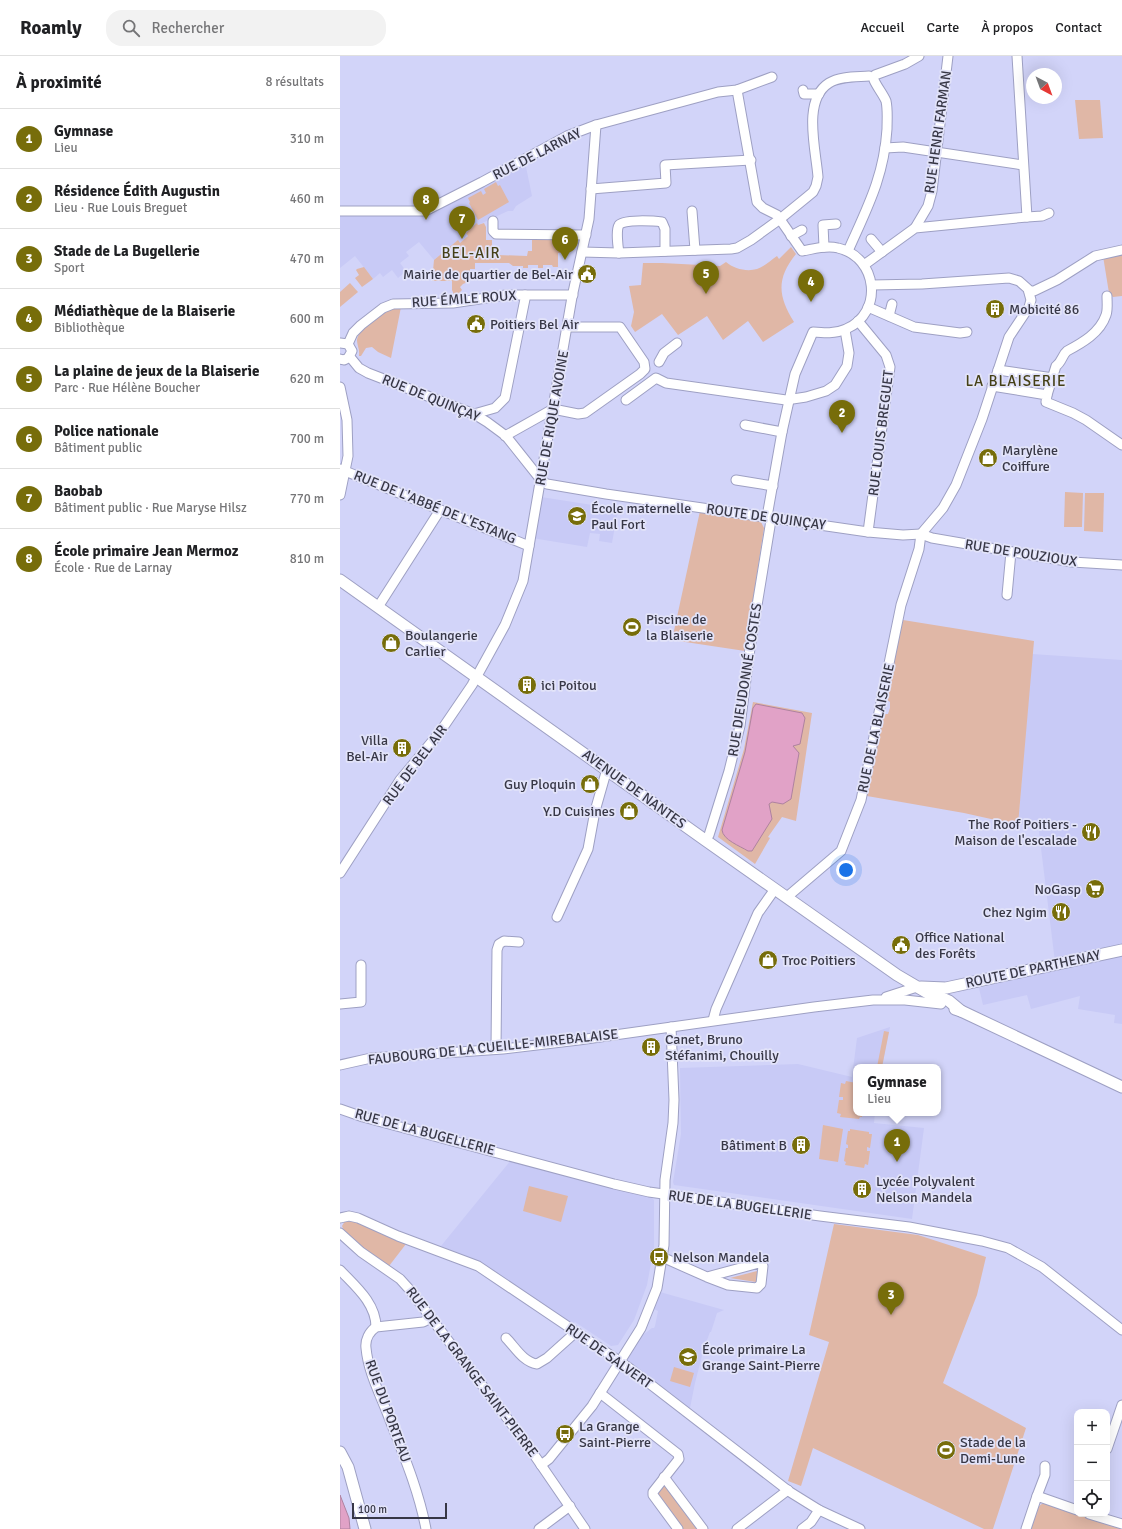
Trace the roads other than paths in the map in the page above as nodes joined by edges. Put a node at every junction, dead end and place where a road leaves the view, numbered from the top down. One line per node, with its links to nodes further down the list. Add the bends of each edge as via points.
1 (919, 56): 5 (street)
2 (948, 56): 11 (street, RUE HENRI FARMAN)
3 (1017, 56): 13 (street)
4 (772, 77): 6 (street, RUE DE LARNAY)
5 (872, 77): 8 (street, via 852,77 829,83); 10 (street, via 886,100)
6 (737, 90): 9 (street, RUE DE LARNAY, via 718,92); 12 (street)
7 (803, 90): 8 (street, via 804,94)
8 (819, 94): 19 (street, via 813,107 812,118 818,177 816,186 813,192)
9 (596, 125): 14 (street, RUE DE RIQUE AVOINE); 15 (street, RUE DE LARNAY, via 567,136 425,211)
10 (885, 148): 11 (street, via 903,147); 31 (street, via 875,191)
11 (937, 152): 13 (street); 22 (street, RUE HENRI FARMAN, via 928,206)
12 (750, 160): 14 (street, via 665,165 666,183); 19 (street, via 757,202)
13 (1023, 165): 18 (street)
14 (591, 189): 24 (street, RUE DE RIQUE AVOINE)
15 (340, 211)
16 (692, 211): 28 (street)
17 (1049, 213): 18 (street)
18 (1027, 217): 22 (street)
19 (780, 219): 25 (street); 28 (street, via 737,248)
20 (493, 221): 24 (street, via 494,232 498,234)
21 (836, 224): 27 (street, via 824,225)
22 (915, 228): 33 (street)
23 (802, 230): 25 (street)
24 (586, 235): 32 (street, RUE DE RIQUE AVOINE)
25 (791, 236): 27 (street, via 802,251)
26 (870, 239): 33 (street)
27 (824, 247): 31 (street)
28 (695, 250): 30 (street)
29 (1122, 250): 37 (street, via 1095,256 1057,280)
30 (665, 251): 34 (street); 34 (street, via 665,229 662,222 631,221 619,224)
31 (848, 251): 35 (street)
32 (582, 252): 34 (street); 39 (street, RUE DE RIQUE AVOINE)
33 (882, 252): 35 (street)
34 (619, 253)
35 (864, 265): 36 (street, via 870,274)
36 (872, 286): 37 (street, via 1009,278 1019,281); 42 (street)
37 (1029, 291): 53 (street, via 1029,307 1009,337)
38 (525, 295): 39 (street, RUE ÉMILE ROUX); 49 (street, RUE ÉMILE ROUX, via 389,305 370,317); 61 (street, via 505,398 495,408)
39 (573, 295): 45 (street, RUE DE RIQUE AVOINE)
40 (1107, 296): 54 (street, via 1106,315 1102,323 1090,337 1066,352 1056,366)
41 (892, 304): 43 (street)
42 (868, 307): 43 (street); 44 (street)
43 (889, 316): 47 (street, via 914,327)
44 (858, 322): 46 (street); 73 (street, RUE LOUIS BREGUET, via 886,355 890,367)
45 (568, 327): 60 (street, RUE DE RIQUE AVOINE); 60 (street, via 620,327 644,362 645,369 583,413)
46 (845, 330): 59 (street, via 813,332 795,374); 59 (street, via 849,353 847,366 835,385 826,391)
47 (967, 332)
48 (678, 342): 52 (street, via 664,353)
49 (344, 343): 50 (street, via 352,351)
50 (350, 357): 51 (street); 61 (street, RUE DE QUINÇAY, via 359,368 368,373)
51 (340, 359)
52 (659, 362)
53 (998, 370): 54 (street); 55 (street)
54 (1053, 378): 57 (street)
55 (992, 386): 57 (street); 74 (street, via 956,485 943,508)
56 (340, 387): 66 (street, via 347,420 348,456)
57 (1047, 395): 65 (street, via 1046,402 1086,420)
58 (626, 400): 59 (street, via 656,378 666,383)
59 (789, 401): 63 (street)
60 (553, 409): 64 (street); 67 (street, RUE DE RIQUE AVOINE)
61 (474, 414): 64 (street, RUE DE QUINÇAY)
62 (745, 425): 63 (street)
63 (782, 432): 69 (street)
64 (505, 436): 67 (street, RUE DE QUINÇAY)
65 (1122, 445)
66 (343, 471): 70 (street); 71 (street, RUE DE L'ABBÉ DE L'ESTANG)
67 (541, 480): 72 (street, ROUTE DE QUINÇAY, via 547,484 606,494); 75 (street, RUE DE RIQUE AVOINE)
68 (736, 480): 69 (street)
69 (773, 486): 72 (street)
70 (340, 495)
71 (440, 510): 75 (street, RUE DE L'ABBÉ DE L'ESTANG); 80 (street)
72 (768, 517): 73 (street, ROUTE DE QUINÇAY); 83 (street, RUE DIEUDONNÉ COSTES, via 771,520 740,726 729,771 709,835)
73 (868, 532): 74 (street, ROUTE DE QUINÇAY)
74 (921, 534): 76 (street, RUE DE POUZIOUX); 86 (street, RUE DE LA BLAISERIE, via 919,549 901,605 861,800 841,851)
75 (529, 546): 81 (street, RUE DE RIQUE AVOINE, via 523,582 505,625)
76 (1011, 552): 77 (street, RUE DE POUZIOUX, via 1072,562); 79 (street)
77 (1122, 566)
78 (340, 580): 80 (main road, AVENUE DE NANTES)
79 (1007, 595)
80 (378, 607): 81 (main road, AVENUE DE NANTES)
81 (476, 676): 82 (main road, AVENUE DE NANTES); 84 (street, RUE DE BEL AIR, via 440,732 400,780)
82 (607, 770): 83 (main road, AVENUE DE NANTES); 87 (street, via 595,811 588,849)
83 (705, 840): 85 (main road, AVENUE DE NANTES)
84 (340, 873)
85 (775, 889): 86 (main road, AVENUE DE NANTES); 99 (street, via 758,913 716,1009)
86 (787, 898): 91 (main road, AVENUE DE NANTES)
87 (557, 917)
88 (519, 942): 101 (street, via 504,941 497,950)
89 (1122, 950): 92 (main road, ROUTE DE PARTHENAY)
90 (361, 965): 96 (street, via 361,1002)
91 (917, 987): 92 (main road, ROUTE DE PARTHENAY); 93 (main road, AVENUE DE NANTES); 94 (street)
92 (943, 989): 93 (main road, ROUTE DE PARTHENAY)
93 (931, 995): 95 (street); 97 (main road); 98 (main road, via 949,1001)
94 (873, 1000): 95 (street); 99 (street)
95 (905, 1000): 97 (street)
96 (340, 1004)
97 (941, 1004): 98 (main road)
98 (962, 1011): 103 (main road)
99 (714, 1020): 100 (street, FAUBOURG DE LA CUEILLE-MIREBALAISE)
100 (671, 1027): 101 (street, FAUBOURG DE LA CUEILLE-MIREBALAISE); 105 (street, via 674,1100)
101 (496, 1049): 102 (street, FAUBOURG DE LA CUEILLE-MIREBALAISE, via 371,1058)
102 (340, 1065)
103 (1122, 1087)
104 (340, 1109): 105 (street, RUE DE LA BUGELLERIE, via 578,1175)
105 (664, 1194): 108 (street); 113 (street, RUE DE LA BUGELLERIE, via 909,1227 1008,1248 1042,1267)
106 (340, 1218): 114 (street, RUE DE SALVERT, via 358,1218 471,1263)
107 (340, 1233): 111 (street, RUE DE LA GRANGE SAINT-PIERRE, via 361,1252 405,1283)
108 (662, 1257): 110 (street); 116 (street, via 657,1288 646,1316)
109 (340, 1270): 112 (street, via 371,1307)
110 (707, 1277): 110 (street, via 728,1285 757,1288 761,1283 763,1266 758,1264)
111 (431, 1318): 112 (street, via 423,1322); 121 (street, RUE DE LA GRANGE SAINT-PIERRE)
112 (376, 1327): 132 (street, RUE DU PORTEAU, via 367,1340 369,1368 411,1471)
113 (1122, 1330)
114 (576, 1332): 115 (street, via 537,1364 525,1359); 116 (street, RUE DE SALVERT)
115 (506, 1338)
116 (619, 1361): 117 (street); 124 (street, RUE DE SALVERT)
117 (600, 1393): 121 (street, via 580,1422); 123 (street, via 678,1454 679,1459)
118 (1122, 1405): 119 (street)
119 (1109, 1445)
120 (340, 1452): 131 (main road, via 348,1467)
121 (542, 1465): 126 (street, RUE DE LA GRANGE SAINT-PIERRE)
122 (1045, 1466): 125 (street, via 1045,1475)
123 (664, 1478): 135 (street, via 653,1495); 136 (street)
124 (788, 1490): 128 (street, RUE DE SALVERT); 137 (street)
125 (1037, 1496): 127 (street); 140 (street)
126 (570, 1506): 133 (street); 134 (street, RUE DE LA GRANGE SAINT-PIERRE)
127 (1074, 1509)
128 (819, 1510): 138 (street, via 811,1522); 139 (street, RUE DE SALVERT)
129 (1099, 1517): 130 (street)
130 (1122, 1524)
131 (365, 1529)
132 (426, 1529)
133 (539, 1529)
134 (585, 1529)
135 (678, 1529)
136 (703, 1529)
137 (737, 1529)
138 (802, 1529)
139 (860, 1529)
140 (1026, 1529)

